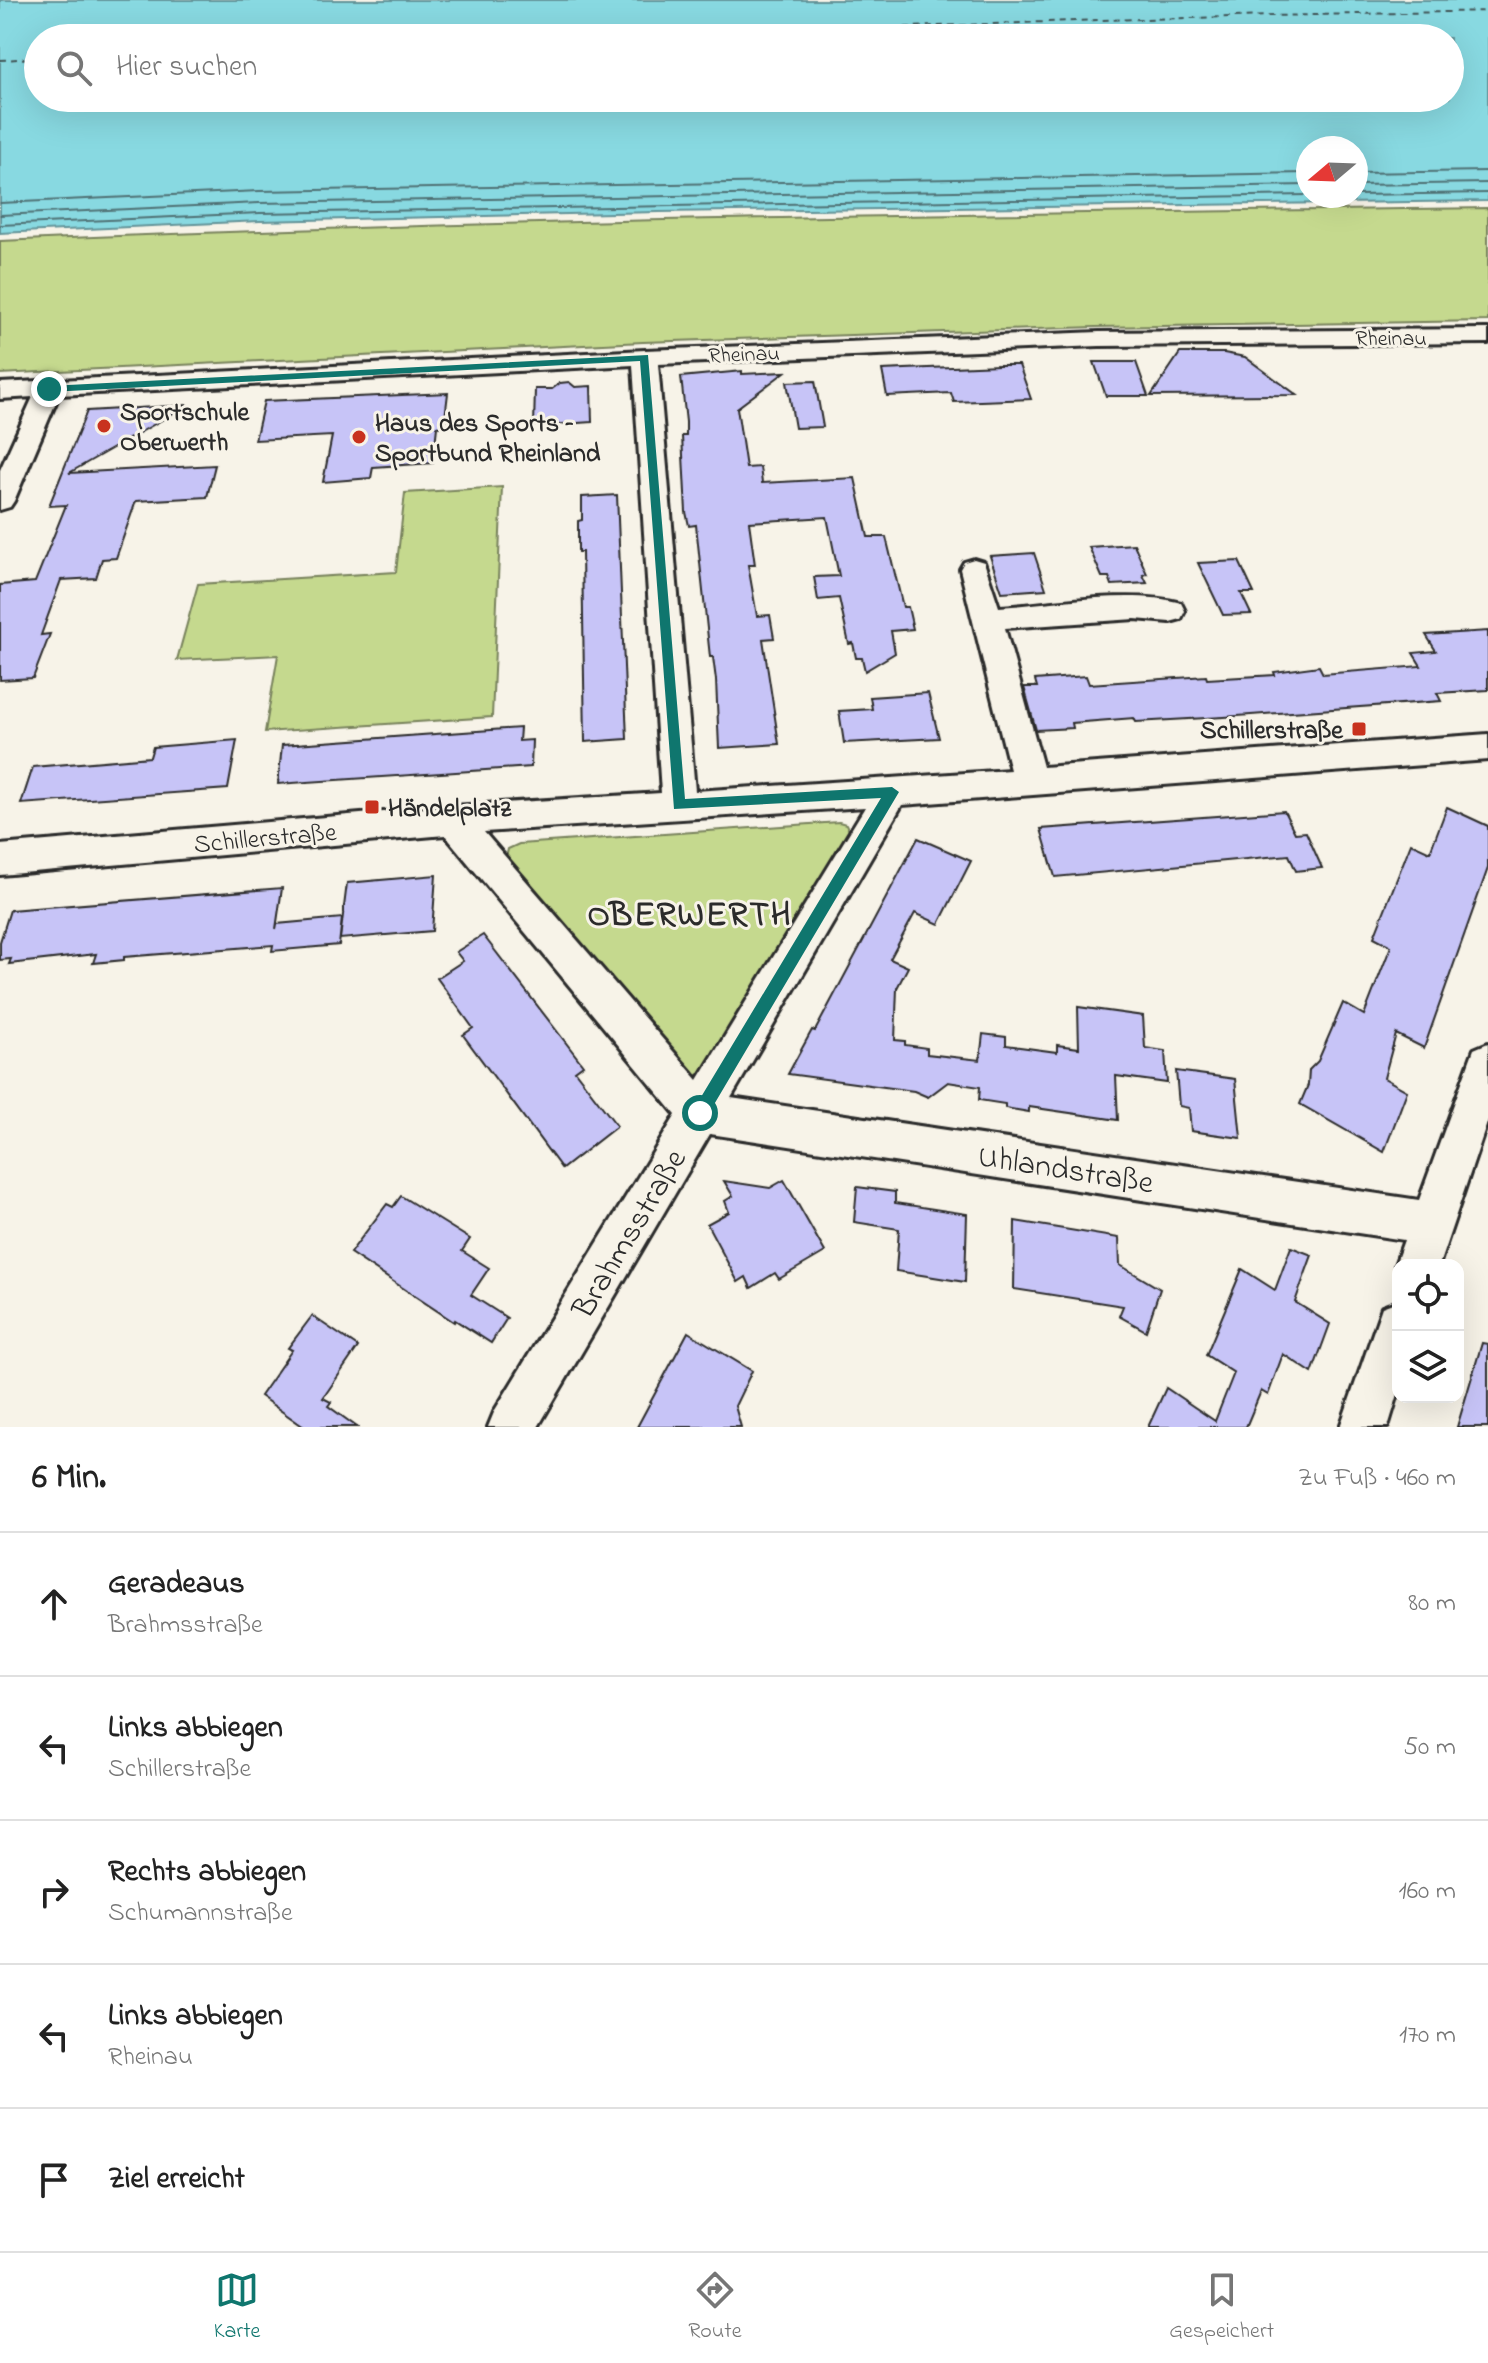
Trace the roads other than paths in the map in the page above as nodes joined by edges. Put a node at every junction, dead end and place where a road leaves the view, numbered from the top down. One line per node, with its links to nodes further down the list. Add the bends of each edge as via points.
1 (1488, 336): 2 (street, Rheinau, via 1099,339)
2 (645, 357): 3 (street, Rheinau); 12 (street)
3 (49, 389): 4 (street, Rheinau); 5 (street)
4 (0, 391)
5 (0, 501)
6 (974, 569): 8 (street)
7 (1170, 611): 8 (street, via 1135,608)
8 (987, 619): 10 (street)
9 (1488, 747): 10 (street, Schillerstraße)
10 (1030, 781): 11 (street, Schillerstraße)
11 (892, 792): 12 (street, Schillerstraße); 16 (street, Brahmsstraße)
12 (679, 805): 13 (street, Schillerstraße)
13 (453, 820): 14 (street, Schillerstraße); 16 (street)
14 (0, 860)
15 (1488, 1062): 17 (street)
16 (700, 1113): 17 (street, Uhlandstraße); 20 (street, Brahmsstraße)
17 (1431, 1223): 18 (street)
18 (1419, 1259)
19 (1395, 1331): 21 (street)
20 (512, 1427)
21 (1364, 1427)

